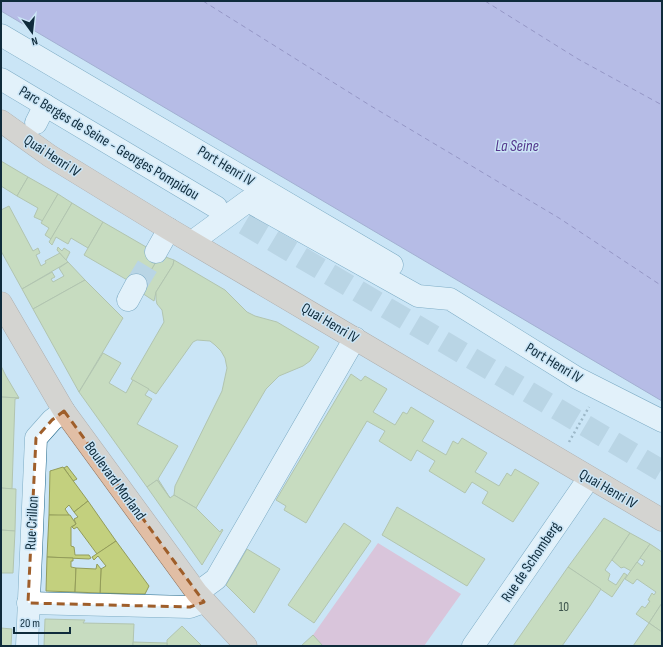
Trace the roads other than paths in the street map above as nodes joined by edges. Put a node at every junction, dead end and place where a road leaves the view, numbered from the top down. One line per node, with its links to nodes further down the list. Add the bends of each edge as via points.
1 (1, 35): 8 (street, Port Henri IV)
2 (1, 79): 4 (street, Parc Berges de Seine - Georges Pompidou, via 41,114)
3 (1, 121): 5 (main road, Quai Henri IV, via 50,156)
4 (216, 207)
5 (169, 228): 6 (main road, Quai Henri IV); 7 (street)
6 (192, 242): 8 (street, Port Henri IV, via 248,201 418,296); 10 (main road, Quai Henri IV)
7 (156, 252)
8 (450, 299): 12 (street, Port Henri IV, via 577,378)
9 (1, 303): 11 (main road, Boulevard Morland)
10 (355, 338): 13 (main road, Quai Henri IV); 15 (street, via 216,578)
11 (64, 412): 15 (main road, Boulevard Morland); 16 (street, Rue Crillon, via 52,420 36,438)
12 (662, 421)
13 (589, 478): 14 (main road, Quai Henri IV); 19 (street, Rue de Schomberg)
14 (662, 520)
15 (200, 597): 16 (street, via 190,607); 18 (main road, Boulevard Morland)
16 (28, 603): 17 (street, Rue Crillon)
17 (27, 646)
18 (246, 646)
19 (473, 646)

